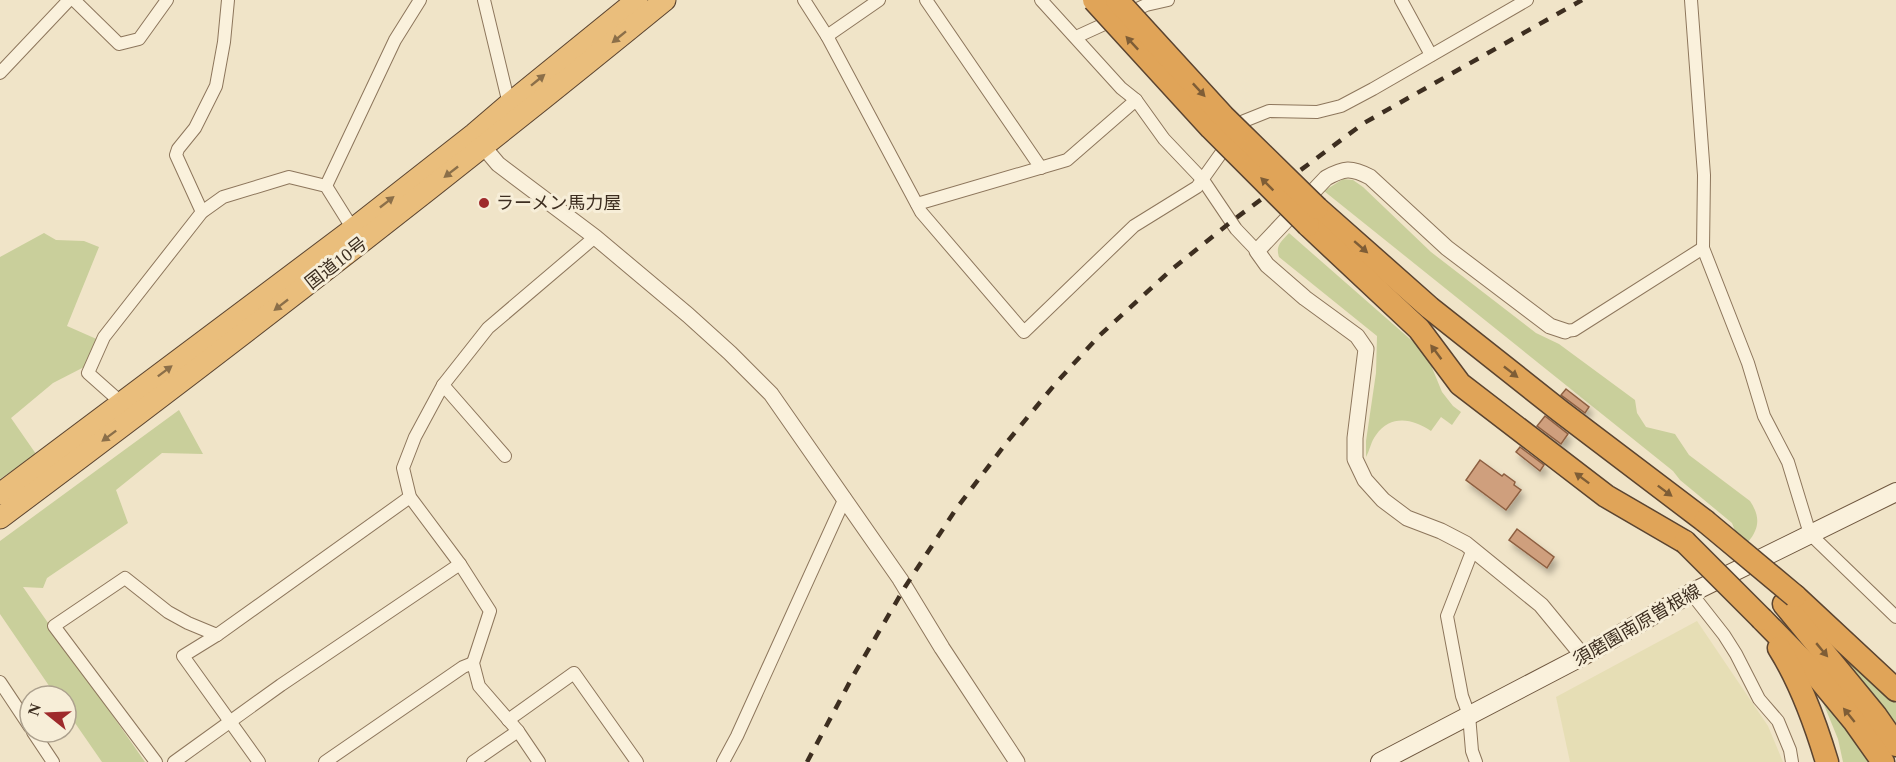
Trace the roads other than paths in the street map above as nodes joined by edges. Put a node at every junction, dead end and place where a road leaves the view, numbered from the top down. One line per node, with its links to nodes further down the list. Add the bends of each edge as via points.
1 (69, 0): 22 (street)
2 (74, 0): 3 (street, via 120,44 139,39)
3 (167, 0)
4 (228, 0): 30 (street, via 216,86 176,155)
5 (420, 0): 28 (street, via 395,40)
6 (484, 0): 24 (street)
7 (637, 0): 24 (highway, 国道10号, one-way to 7)
8 (665, 0): 25 (highway, 国道10号, one-way to 25)
9 (804, 0): 19 (street)
10 (879, 0): 19 (street)
11 (926, 0): 26 (street)
12 (1041, 0): 20 (street)
13 (1094, 0): 31 (highway, one-way to 13, bridge, via 1211,128)
14 (1117, 0): 31 (highway, one-way to 31, bridge)
15 (1168, 0): 20 (street, via 1146,5)
16 (1401, 0): 21 (street)
17 (1527, 0): 21 (street)
18 (1692, 0): 34 (street, via 1704,175)
19 (827, 36): 29 (street)
20 (1077, 37): 23 (street)
21 (1431, 55): 27 (street, via 1341,106 1317,112 1269,111 1244,121)
22 (0, 74)
23 (1136, 100): 26 (street, via 1068,160); 27 (street, via 1164,139)
24 (508, 104): 25 (highway, 国道10号)
25 (478, 141): 32 (highway, 国道10号); 33 (street, via 498,164)
26 (1041, 168): 29 (street)
27 (1203, 180): 29 (street, via 1197,188 1134,226 1024,332); 35 (street, via 1236,229)
28 (326, 186): 30 (street, via 289,177 223,197); 32 (street)
29 (917, 204)
30 (202, 212): 38 (street, via 104,337 88,372)
31 (1313, 217): 49 (highway, one-way to 49, bridge, via 1705,521); 51 (highway, one-way to 31, bridge, via 1685,542 1606,496 1460,384 1419,329)
32 (357, 236): 38 (highway, 国道10号)
33 (595, 237): 37 (street, via 488,328); 43 (street, via 696,323 771,394)
34 (1703, 248): 36 (street, via 1574,330); 45 (street, via 1748,363 1764,416 1788,462)
35 (1257, 251): 36 (street, via 1326,178 1340,171 1355,170 1370,177 1447,248 1550,326); 46 (street, via 1267,265 1305,298 1358,336 1366,350 1355,438 1355,459 1365,480 1407,518)
36 (1565, 331)
37 (443, 385): 39 (street); 42 (street, via 403,468)
38 (128, 410): 41 (highway, 国道10号); 44 (highway, 国道10号, one-way to 44)
39 (505, 456)
40 (1896, 492): 45 (main road, 須磨園南原曽根線)
41 (0, 494)
42 (410, 497): 47 (street); 52 (street)
43 (845, 498): 72 (street); 73 (street)
44 (0, 518)
45 (1810, 534): 48 (main road, 須磨園南原曽根線); 50 (street)
46 (1473, 549): 53 (street, via 1541,605); 58 (street, via 1447,616)
47 (460, 564): 54 (street, via 490,610); 60 (street)
48 (1691, 593): 53 (main road, 須磨園南原曽根線); 76 (street, via 1736,654 1759,699 1778,721)
49 (1790, 600): 56 (highway); 63 (highway, one-way to 63)
50 (1896, 618)
51 (1762, 619): 77 (highway, via 1799,684); 78 (highway, one-way to 51, via 1811,669)
52 (217, 635): 60 (street, via 183,656); 65 (street, via 168,612 125,578 54,626)
53 (1583, 656): 58 (main road, 須磨園南原曽根線)
54 (473, 663): 59 (street, via 479,686); 68 (street)
55 (0, 682): 57 (street)
56 (1896, 690)
57 (18, 709)
58 (1469, 715): 74 (main road, 須磨園南原曽根線); 75 (street)
59 (508, 720): 61 (street); 71 (street, via 574,673)
60 (231, 721): 66 (street); 67 (street)
61 (518, 731): 69 (street); 70 (street)
62 (41, 744): 64 (street)
63 (1896, 745)
64 (53, 762)
65 (156, 762)
66 (174, 762)
67 (259, 762)
68 (325, 762)
69 (473, 762)
70 (539, 762)
71 (637, 762)
72 (723, 762)
73 (1017, 762)
74 (1380, 762)
75 (1476, 762)
76 (1792, 762)
77 (1827, 762)
78 (1883, 762)

